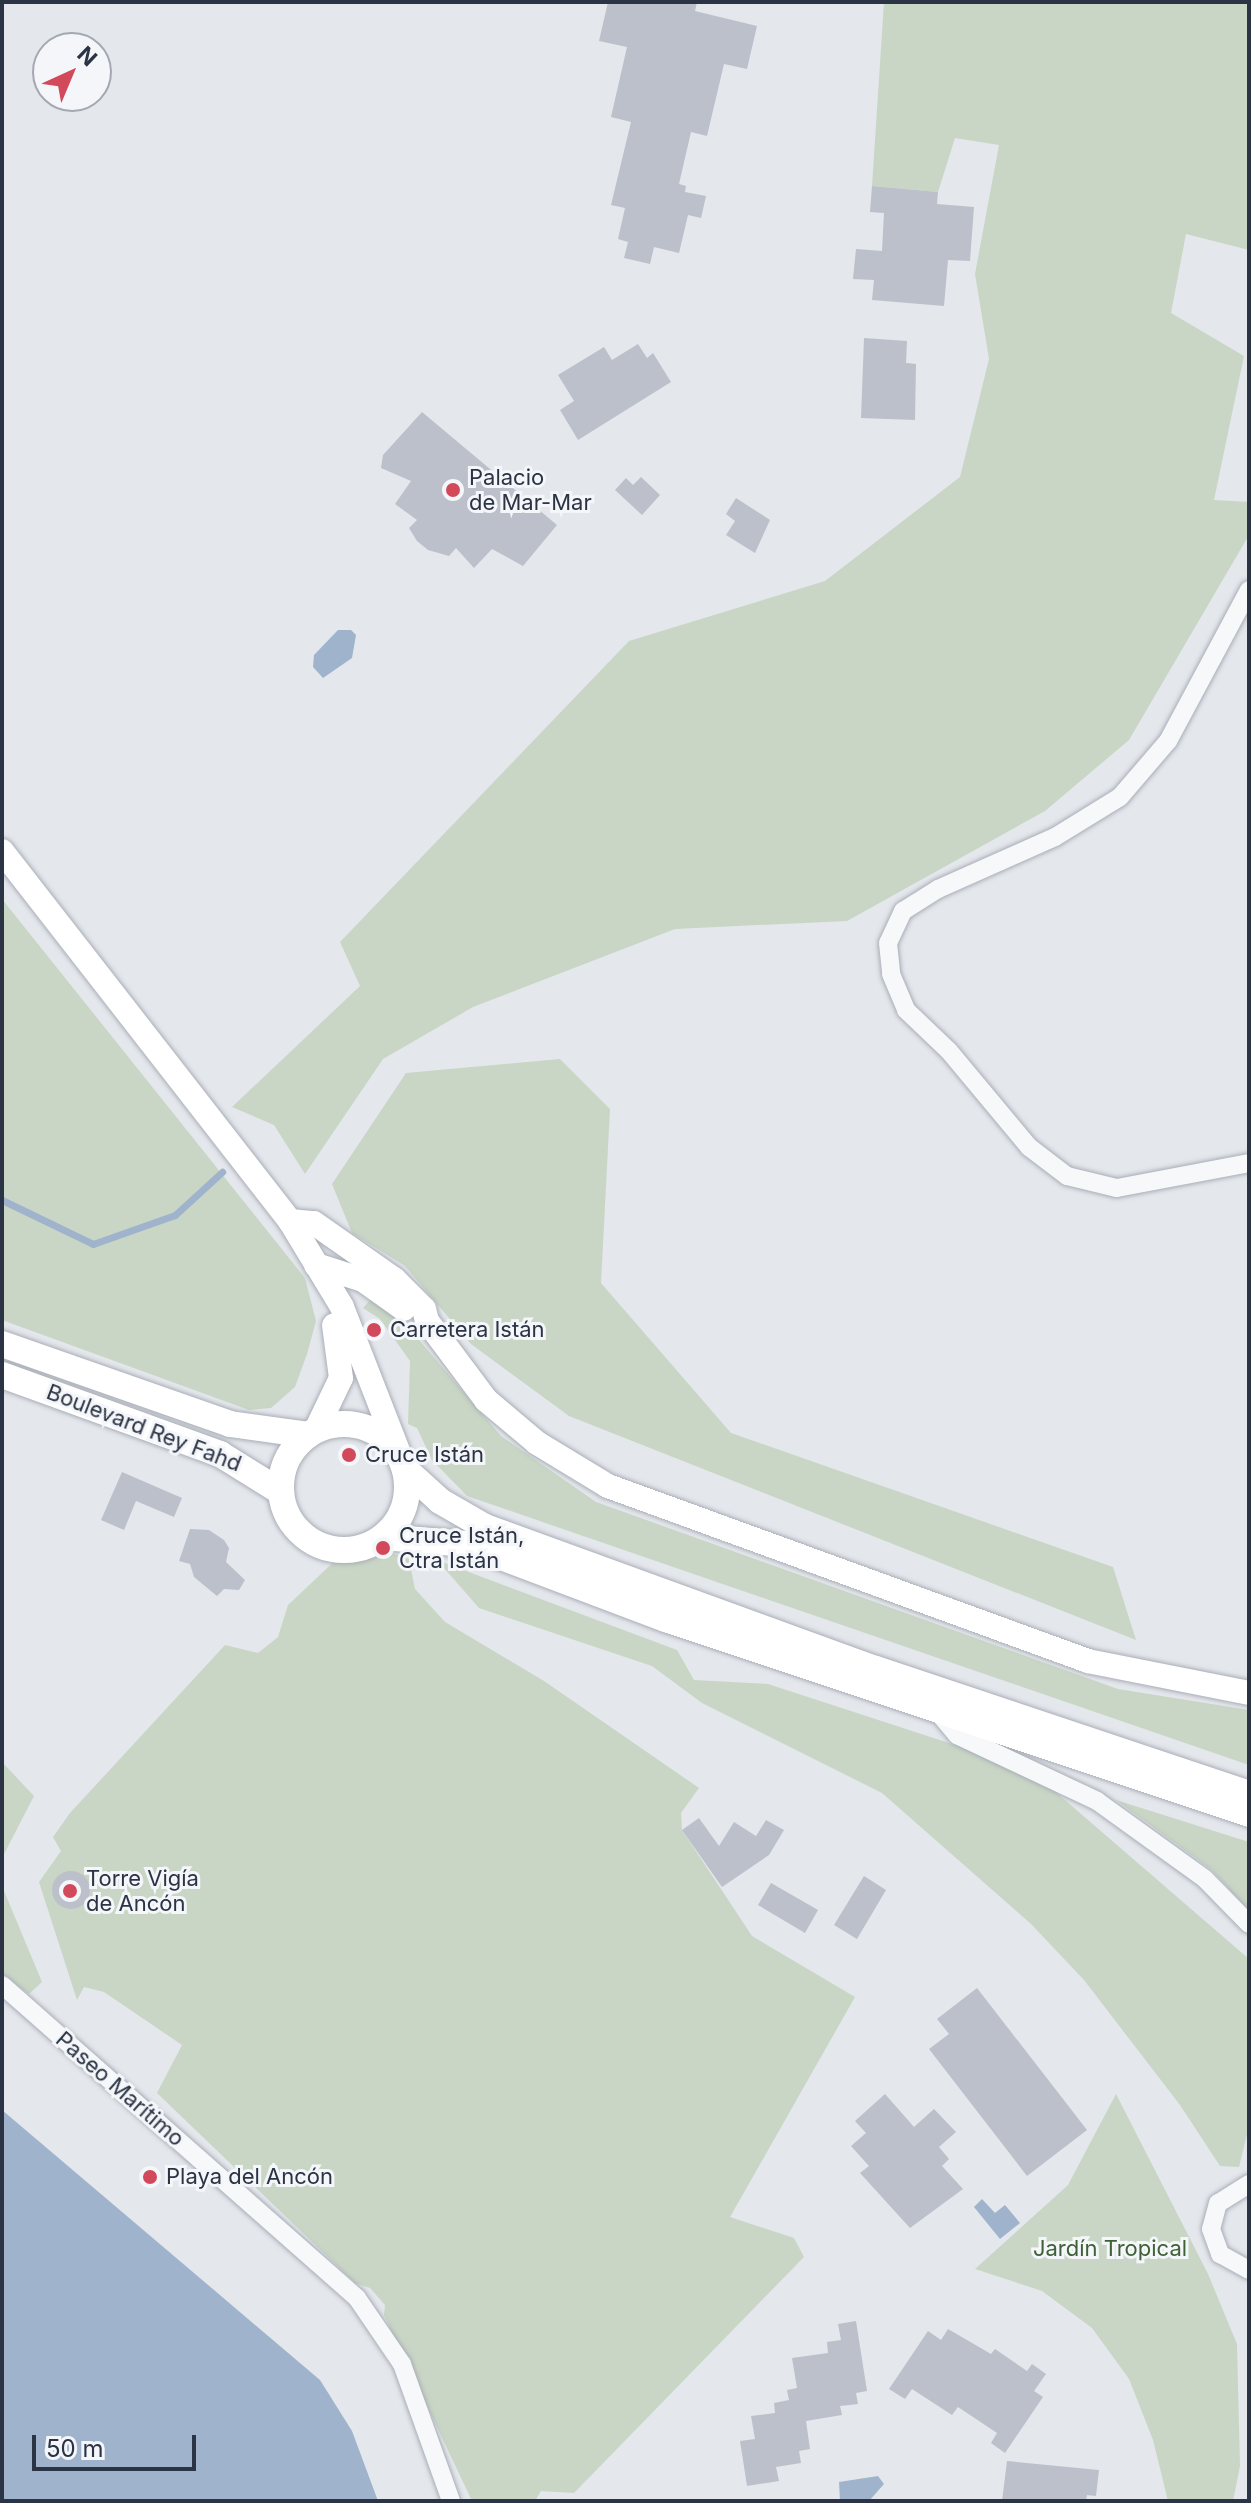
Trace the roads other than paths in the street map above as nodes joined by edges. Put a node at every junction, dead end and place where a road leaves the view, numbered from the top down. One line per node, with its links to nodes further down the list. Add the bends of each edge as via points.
1 (1249, 590): 3 (street, via 1168,741 1120,797 1055,837 938,889 903,911 888,943 891,974 906,1010 949,1051 1029,1147 1067,1176 1117,1188)
2 (2, 851): 4 (street)
3 (1249, 1163)
4 (290, 1221): 5 (street, via 314,1223); 6 (street)
5 (358, 1253): 6 (street); 9 (street, via 413,1296)
6 (316, 1265): 7 (street); 8 (street)
7 (368, 1283): 8 (street); 9 (street, via 412,1317)
8 (335, 1297): 12 (street, via 341,1378); 13 (street)
9 (427, 1321): 16 (street, via 506,1419 570,1466 608,1486 1088,1661)
10 (2, 1344): 12 (main road, Boulevard Rey Fahd, via 230,1424)
11 (2, 1375): 14 (main road, Boulevard Rey Fahd, via 220,1454)
12 (312, 1432): 13 (main road, via 343,1424 370,1429); 14 (main road, via 287,1460)
13 (403, 1462): 15 (main road, via 405,1507); 18 (main road, via 440,1501 485,1527 876,1669)
14 (281, 1492): 15 (main road, via 299,1531 325,1547 355,1549)
15 (383, 1537): 17 (main road, via 467,1544)
16 (1249, 1693)
17 (936, 1710): 19 (main road); 20 (street, via 957,1735 1110,1809 1205,1879)
18 (1249, 1794)
19 (1249, 1814)
20 (1249, 1924)
21 (2, 1985): 24 (street, Paseo Marítimo, via 357,2298 402,2364)
22 (1249, 2184): 23 (street, via 1218,2203 1211,2229 1220,2254)
23 (1247, 2274)
24 (451, 2501)

